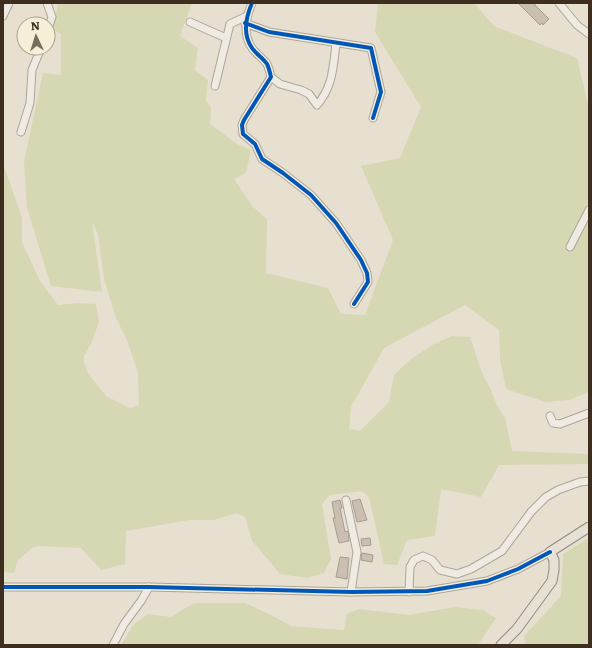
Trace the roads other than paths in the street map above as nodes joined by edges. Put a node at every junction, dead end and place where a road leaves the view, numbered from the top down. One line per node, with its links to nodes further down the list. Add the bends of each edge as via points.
1 (9, 3): 5 (street)
2 (47, 3): 6 (street)
3 (252, 3): 7 (street)
4 (558, 3): 9 (street, via 577,25)
5 (3, 16)
6 (52, 16)
7 (246, 19): 10 (street, via 230,24); 11 (street, via 269,32); 13 (street, via 247,37 251,48 267,64)
8 (190, 22): 10 (street)
9 (589, 34)
10 (226, 38): 14 (street)
11 (336, 44): 13 (street, via 330,83 317,105 309,94 280,84); 15 (street, via 371,48 381,92)
12 (38, 56): 16 (street, via 32,70 30,103)
13 (271, 76): 19 (street, via 244,120 243,134 255,144 262,159 311,195 336,223 361,260 368,282)
14 (215, 86)
15 (373, 118)
16 (21, 132)
17 (589, 210): 18 (street)
18 (570, 247)
19 (354, 304)
20 (589, 413): 21 (street, via 560,424 553,423)
21 (550, 416)
22 (589, 481): 29 (street, via 558,490 546,497 531,512 502,551 472,569 457,574 440,570 432,560 423,556 414,560 410,567)
23 (346, 500): 28 (street, via 357,552)
24 (589, 527): 25 (main road)
25 (550, 552): 29 (street, via 518,570 487,581); 31 (main road, via 554,565 552,580 517,629)
26 (3, 587): 27 (street)
27 (149, 587): 28 (street); 30 (street)
28 (351, 592): 29 (street)
29 (409, 592)
30 (112, 645)
31 (500, 645)

